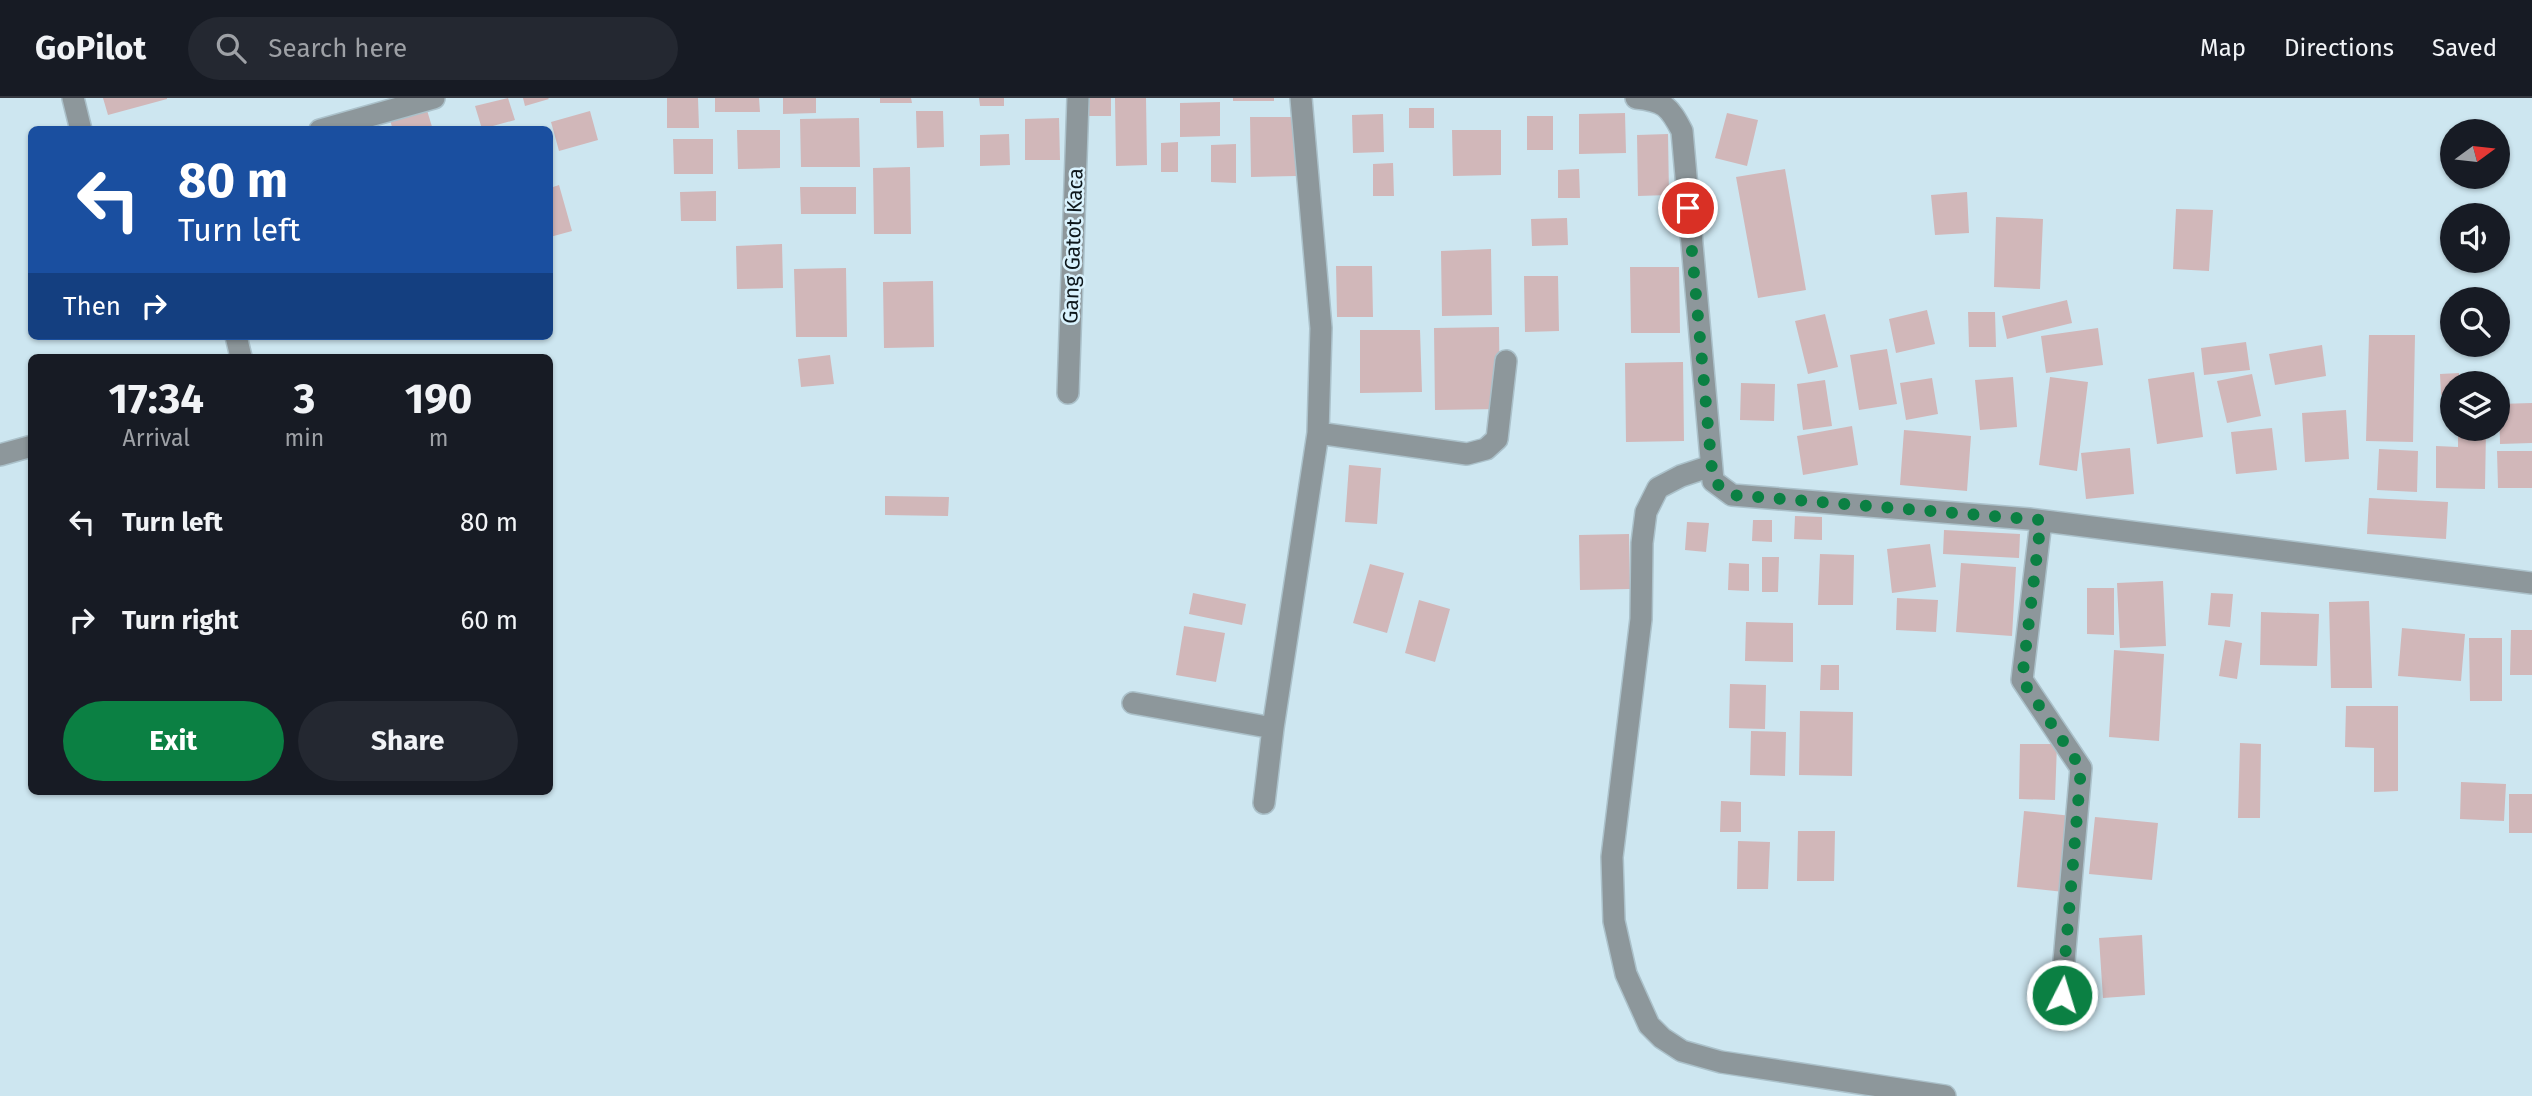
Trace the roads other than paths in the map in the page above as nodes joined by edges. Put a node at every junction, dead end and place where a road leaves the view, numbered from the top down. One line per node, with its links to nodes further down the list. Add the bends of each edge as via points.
1 (73, 98): 6 (street)
2 (434, 98): 7 (street)
3 (1077, 98): 9 (street, Gang Gatot Kaca)
4 (1301, 98): 10 (street, via 1321,328)
5 (1636, 98): 13 (street, via 1654,100 1671,110 1682,131)
6 (79, 126)
7 (334, 126)
8 (1506, 361): 10 (street, via 1497,439 1486,449 1468,454)
9 (1068, 393)
10 (1318, 433): 17 (street)
11 (28, 447): 12 (street)
12 (0, 455)
13 (1711, 466): 14 (street, via 1713,481 1732,495); 20 (street, via 1658,488 1646,512 1641,619 1612,857 1614,921 1626,974 1649,1025 1682,1051 1721,1062)
14 (2041, 520): 15 (street); 19 (street, via 2022,680 2081,768)
15 (2532, 583)
16 (1133, 703): 17 (street)
17 (1273, 728): 18 (street)
18 (1264, 803)
19 (2062, 995)
20 (1945, 1096)

